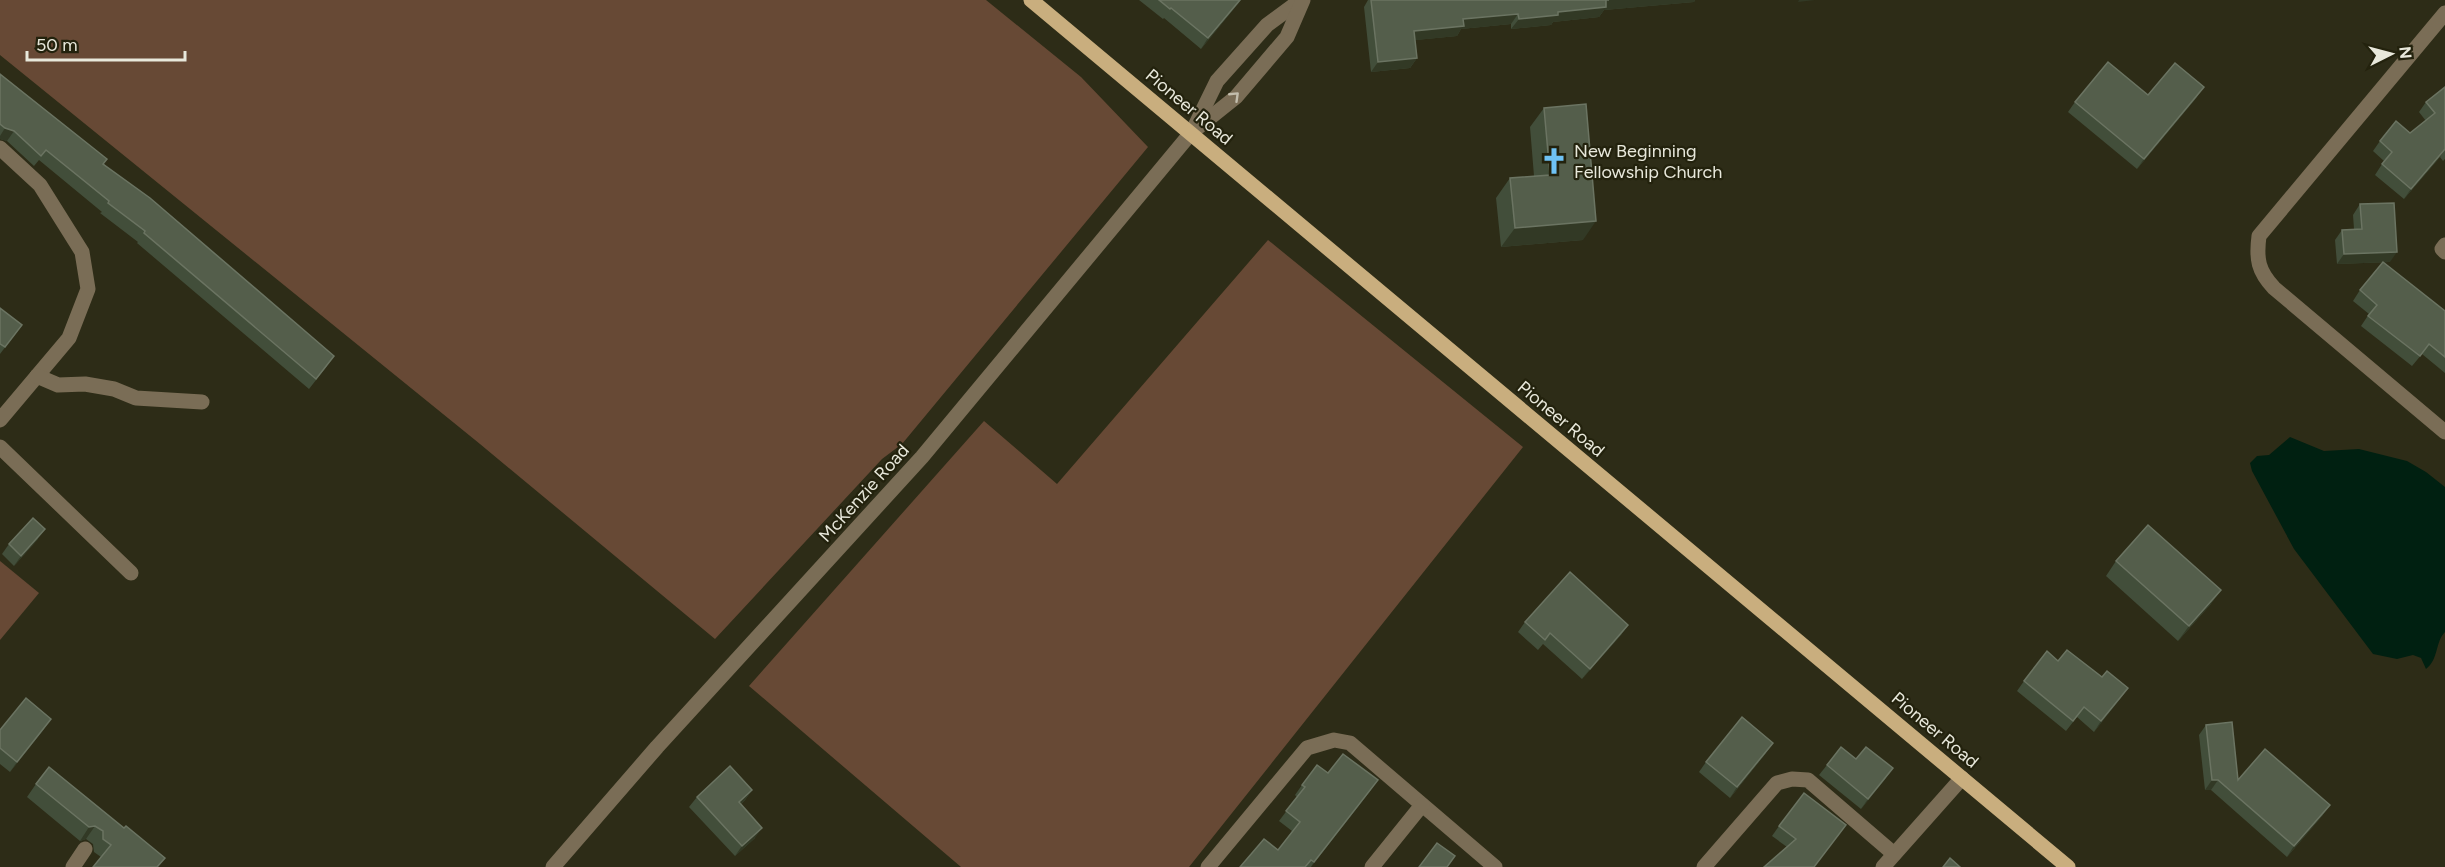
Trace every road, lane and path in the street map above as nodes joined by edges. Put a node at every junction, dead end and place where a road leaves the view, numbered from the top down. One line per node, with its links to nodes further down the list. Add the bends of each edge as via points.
1 (1031, 0): 4 (main road, Pioneer Road)
2 (1302, 0): 4 (street, one-way to 2, via 1236,97 1287,37); 4 (street, via 1266,25 1217,81)
3 (2445, 13): 9 (street, via 2259,236 2257,257 2265,278 2274,288)
4 (1191, 134): 12 (main road, Pioneer Road); 17 (street, McKenzie Road, via 922,457)
5 (0, 148): 6 (street, via 40,185 82,252 88,289 69,338)
6 (37, 376): 7 (street, via 58,385 85,384 136,398); 8 (street)
7 (202, 402)
8 (0, 420)
9 (2445, 432)
10 (0, 447): 11 (street)
11 (130, 573)
12 (1962, 778): 15 (street); 23 (main road, Pioneer Road)
13 (1422, 805): 18 (street, via 1350,742 1334,740 1307,748); 19 (street); 20 (street)
14 (85, 849): 16 (street)
15 (1894, 854): 21 (street, via 1808,780 1792,778 1777,783); 22 (street)
16 (73, 867)
17 (553, 867)
18 (1208, 867)
19 (1372, 867)
20 (1495, 867)
21 (1704, 867)
22 (1883, 867)
23 (2068, 867)

